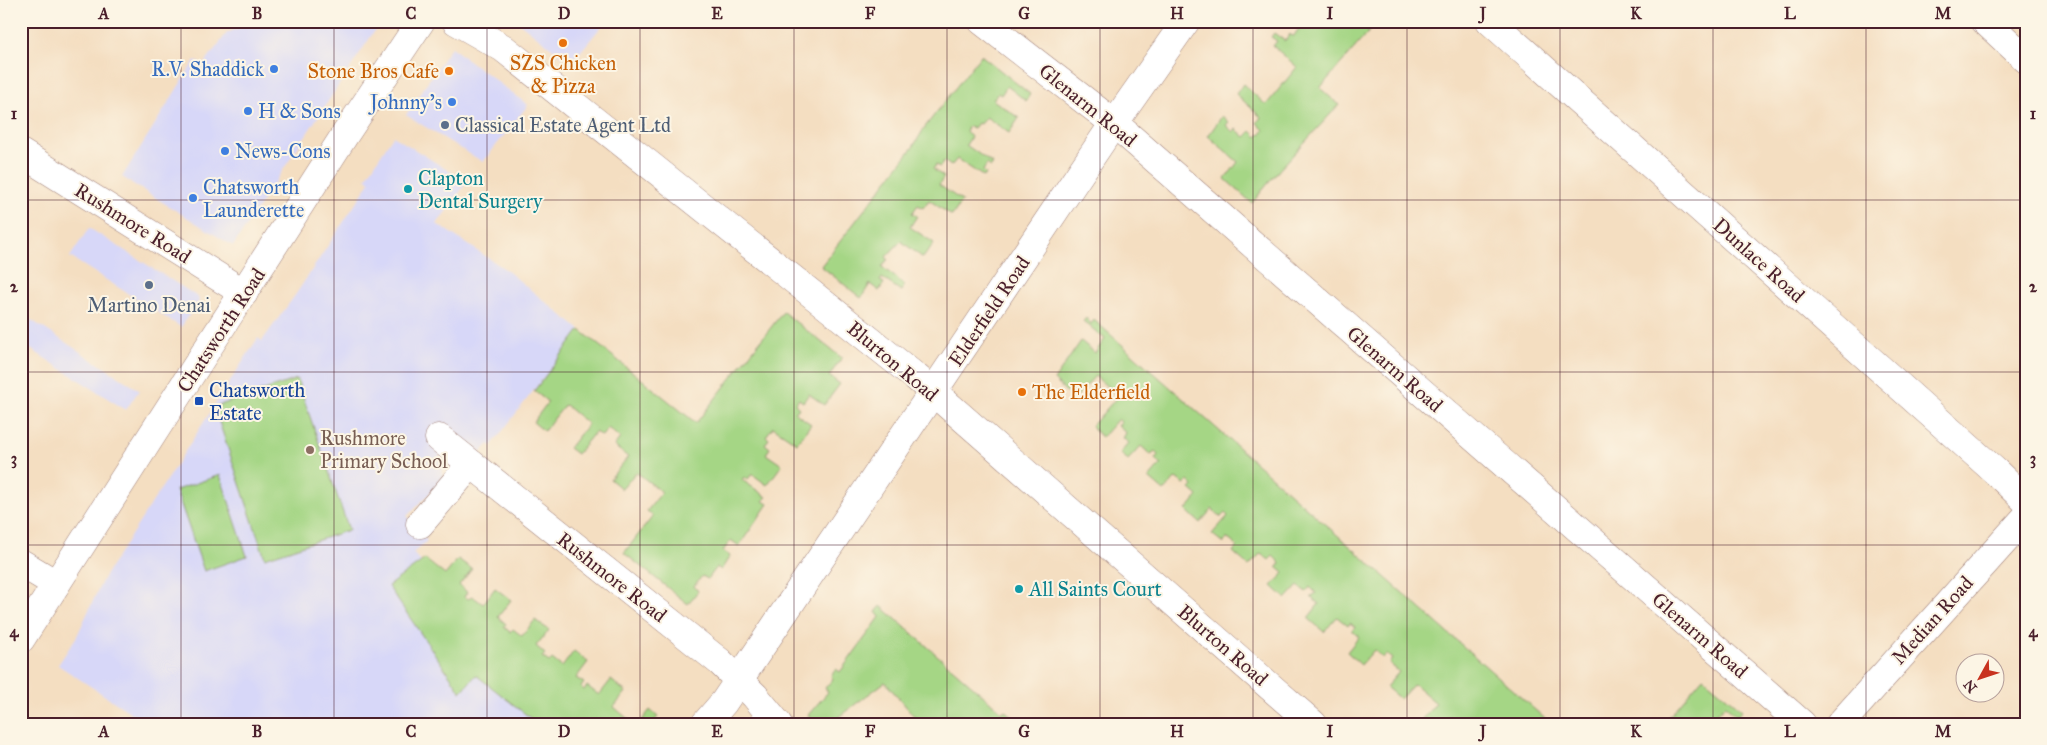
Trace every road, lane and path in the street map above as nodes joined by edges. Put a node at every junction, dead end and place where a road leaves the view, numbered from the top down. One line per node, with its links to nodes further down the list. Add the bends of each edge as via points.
1 (421, 21): 10 (street, Chatsworth Road)
2 (456, 21): 11 (street, Blurton Road, via 503,48)
3 (982, 21): 8 (street, Glenarm Road)
4 (1186, 21): 8 (street, Elderfield Road)
5 (1490, 21): 14 (street, Dunlace Road)
6 (1985, 21): 7 (street)
7 (2026, 58)
8 (1115, 124): 11 (street, Elderfield Road); 24 (street, Glenarm Road)
9 (21, 153): 10 (street, Rushmore Road)
10 (244, 293): 18 (street, Chatsworth Road)
11 (934, 394): 20 (street, Elderfield Road); 23 (street, Blurton Road)
12 (439, 438): 13 (street, Rushmore Road)
13 (471, 464): 16 (street); 20 (street, Rushmore Road, via 720,662)
14 (2026, 501)
15 (2026, 517): 25 (street, Median Road)
16 (420, 524)
17 (21, 563): 18 (street)
18 (56, 584): 19 (street, Chatsworth Road)
19 (21, 639)
20 (738, 680): 21 (street, Elderfield Road); 22 (street, Rushmore Road)
21 (705, 724)
22 (778, 724)
23 (1313, 724)
24 (1802, 724)
25 (1840, 724)

